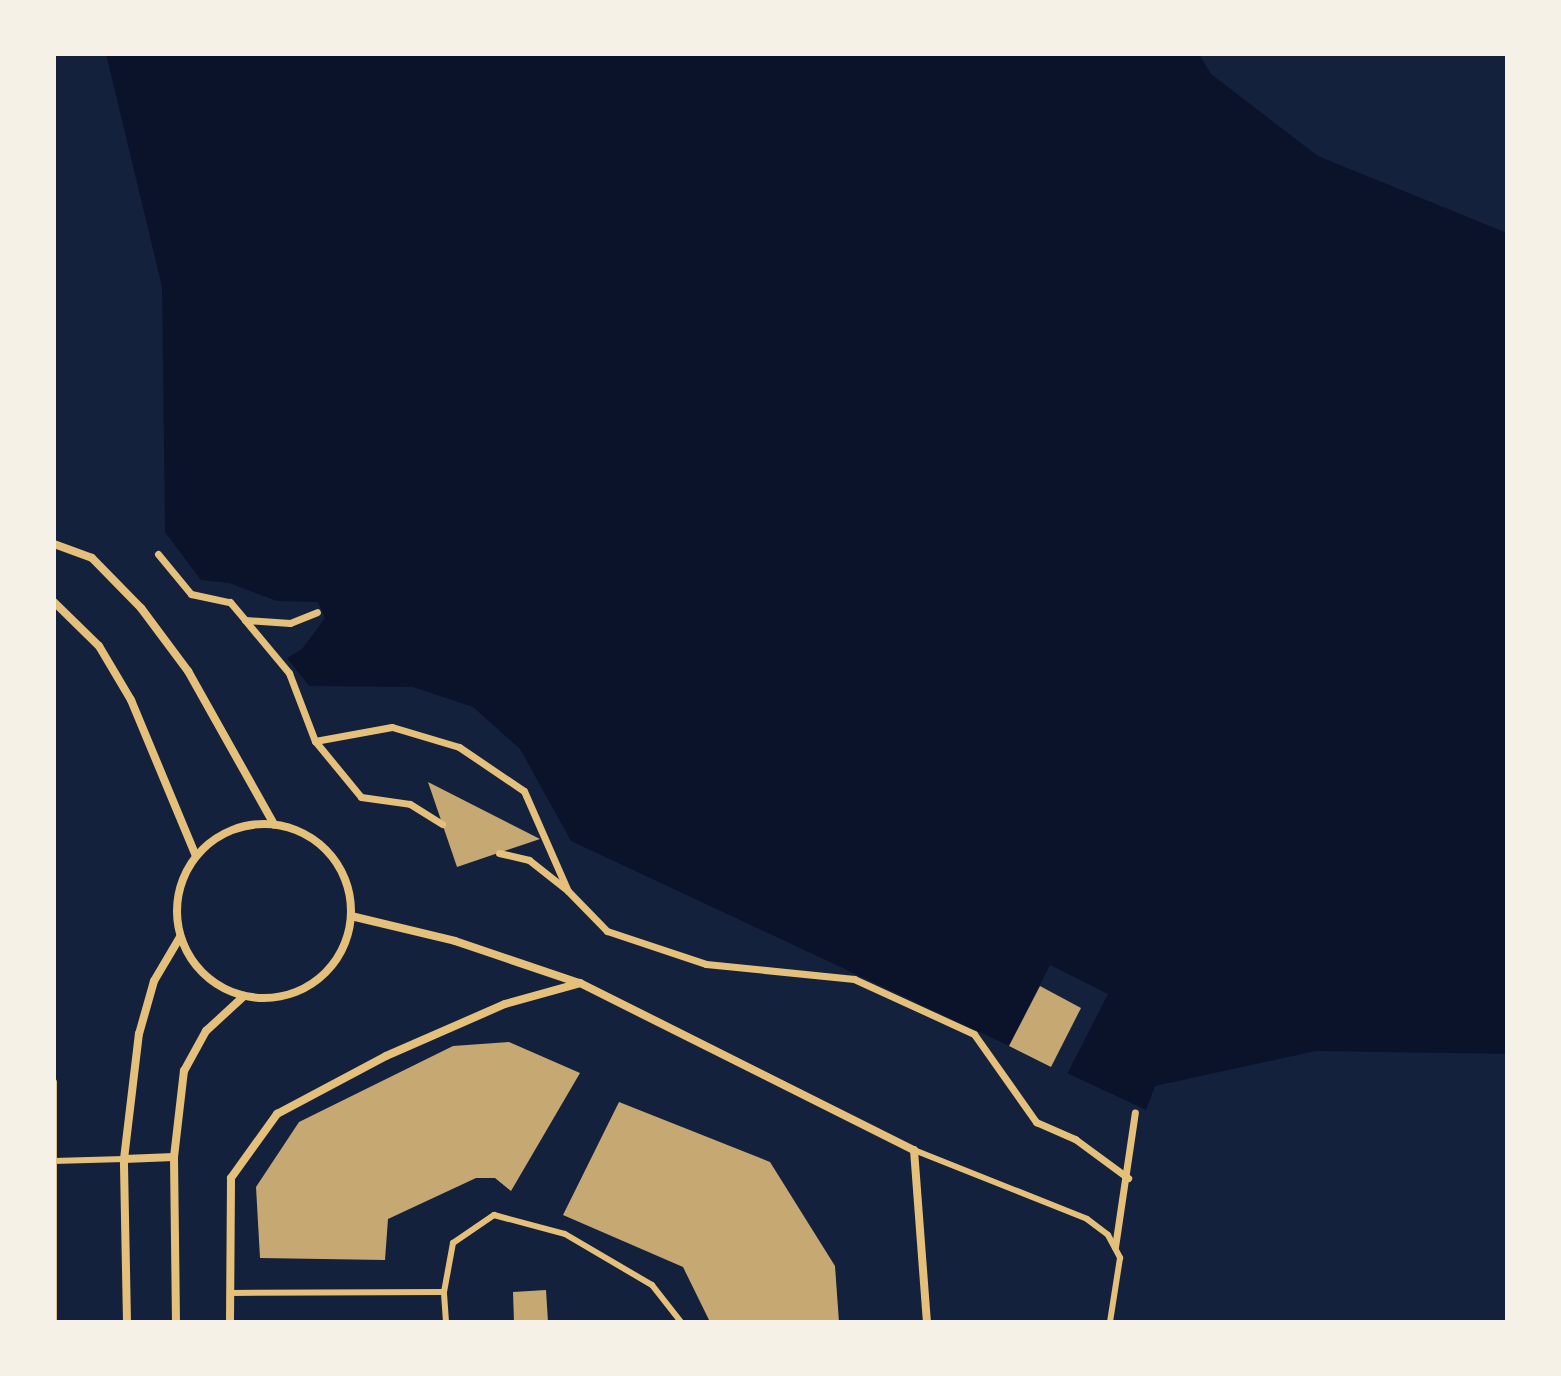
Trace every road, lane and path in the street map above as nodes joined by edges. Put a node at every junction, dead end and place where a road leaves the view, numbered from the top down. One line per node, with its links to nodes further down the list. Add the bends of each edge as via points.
1 (54, 544): 7 (street, via 92,558 141,608 188,671)
2 (158, 554): 5 (street, via 191,594 230,602)
3 (54, 602): 10 (street, via 99,646 131,700)
4 (317, 612): 5 (street, via 290,623)
5 (245, 620): 6 (street, via 289,673)
6 (315, 741): 8 (street, via 361,797 410,804); 11 (street, via 392,727 459,747 524,791)
7 (274, 824): 10 (street, via 245,825 218,837); 12 (street, via 321,845 338,865)
8 (442, 824)
9 (499, 853): 11 (street, via 529,860)
10 (196, 856): 13 (street, via 182,880 176,909)
11 (568, 891): 22 (street, via 607,931 706,964 854,979 974,1034 1036,1122 1075,1139)
12 (351, 916): 14 (street, via 455,941); 15 (street, via 344,945 327,971 303,989 274,998)
13 (180, 937): 15 (street, via 194,964 216,984); 20 (street, via 154,981 139,1034)
14 (580, 983): 18 (street); 25 (street, via 505,1004 386,1056 277,1114 231,1178)
15 (244, 996): 19 (street, via 206,1031 184,1071)
16 (54, 1082): 21 (lane)
17 (1135, 1112): 22 (street)
18 (914, 1150): 23 (lane, via 1087,1219); 32 (street)
19 (174, 1157): 20 (street); 28 (street)
20 (124, 1159): 21 (lane); 27 (street)
21 (55, 1161): 26 (lane)
22 (1128, 1178): 23 (street)
23 (1115, 1247): 33 (lane, via 1120,1258)
24 (444, 1292): 25 (lane); 30 (lane); 31 (lane, via 453,1243 494,1215 565,1234 652,1285)
25 (230, 1293): 29 (street)
26 (54, 1322)
27 (127, 1322)
28 (176, 1322)
29 (230, 1322)
30 (446, 1322)
31 (681, 1322)
32 (927, 1322)
33 (1110, 1322)

